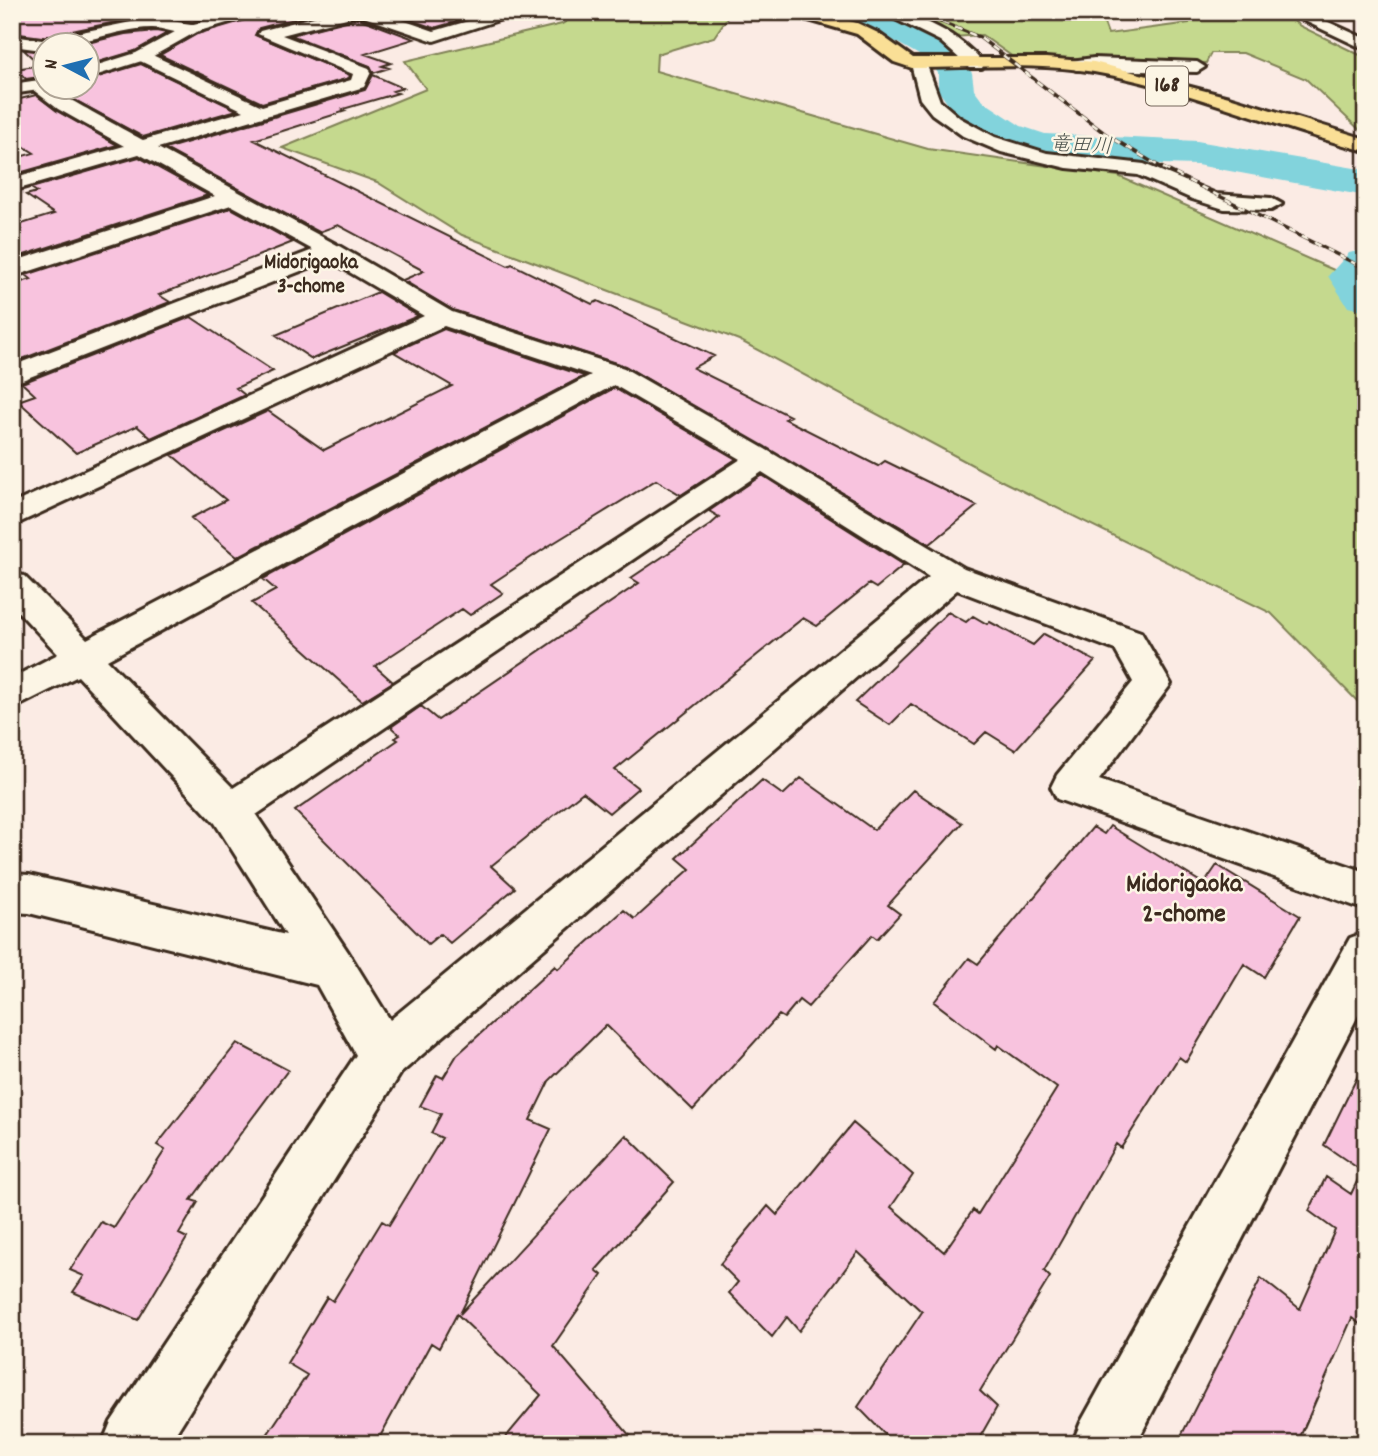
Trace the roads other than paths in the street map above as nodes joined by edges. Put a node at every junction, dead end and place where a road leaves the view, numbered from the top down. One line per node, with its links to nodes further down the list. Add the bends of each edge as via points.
1 (120, 12): 9 (street)
2 (258, 12): 10 (street)
3 (352, 12): 22 (street, via 266,34 363,72 358,83)
4 (363, 12): 5 (street, via 433,36)
5 (516, 12)
6 (788, 12): 14 (highway, 168, via 851,26 874,37 901,61)
7 (888, 12): 15 (street, via 946,38)
8 (1293, 12): 12 (street)
9 (151, 23): 10 (street); 11 (street, via 42,44)
10 (191, 29): 13 (street)
11 (23, 38)
12 (1366, 45)
13 (142, 56): 18 (street); 22 (street)
14 (923, 64): 15 (highway, 168); 27 (street, via 924,90 937,110 999,144 1038,156 1147,171 1217,201)
15 (969, 64): 16 (highway, 168)
16 (1076, 65): 17 (street); 23 (highway, 168, via 1114,71)
17 (1197, 67)
18 (102, 69)
19 (32, 86): 20 (street)
20 (12, 89)
21 (61, 102): 24 (street)
22 (261, 112): 24 (street)
23 (1366, 145)
24 (141, 146): 25 (street); 26 (street)
25 (12, 185)
26 (230, 198): 28 (street); 29 (street)
27 (1271, 204)
28 (331, 251): 30 (street); 32 (street)
29 (12, 270)
30 (443, 317): 31 (street); 34 (street)
31 (614, 374): 33 (street); 37 (street)
32 (12, 376)
33 (762, 459): 35 (street); 39 (street)
34 (12, 516)
35 (952, 576): 40 (street, via 1128,641 1152,684 1071,787); 44 (street)
36 (12, 584): 37 (street)
37 (83, 656): 38 (street); 39 (street)
38 (12, 695)
39 (230, 811): 43 (street)
40 (1366, 891)
41 (12, 893): 43 (street)
42 (1366, 953): 46 (street)
43 (332, 967): 44 (street)
44 (384, 1056): 45 (street)
45 (133, 1444)
46 (1103, 1444)

